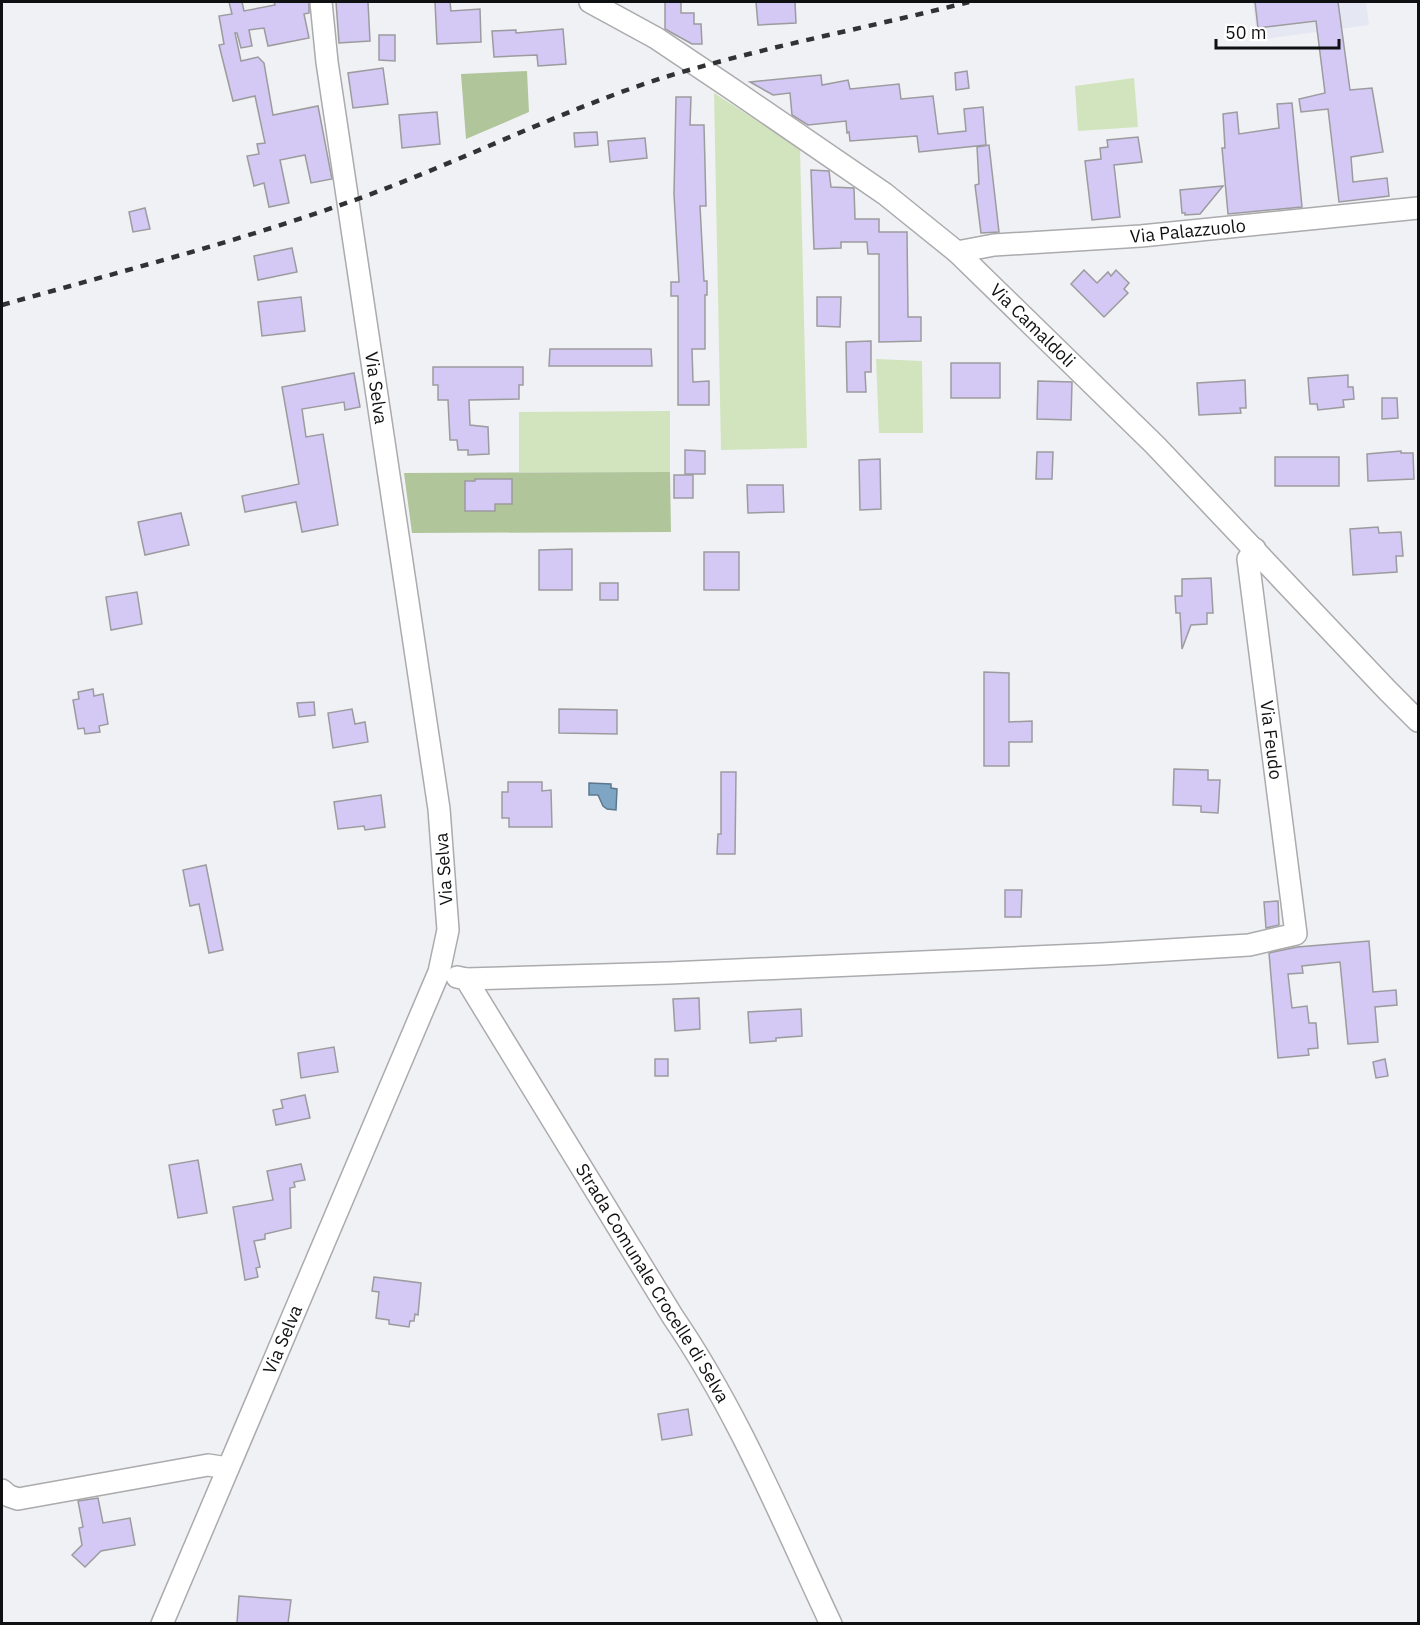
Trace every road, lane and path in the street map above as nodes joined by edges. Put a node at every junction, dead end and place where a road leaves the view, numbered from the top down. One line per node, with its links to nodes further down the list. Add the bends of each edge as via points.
1 (321, 2): 7 (street, Via Selva, via 330,85 439,809 448,930)
2 (590, 2): 4 (street, Via Camaldoli, via 656,38 768,114 885,194)
3 (1419, 208): 4 (street, Via Palazzuolo, via 1141,236 994,244)
4 (957, 252): 5 (street, Via Camaldoli, via 1155,445)
5 (1255, 549): 6 (street, Via Camaldoli); 8 (street, Via Feudo, via 1248,559 1296,934 1250,945 1102,954)
6 (1419, 721)
7 (439, 972): 8 (street); 9 (street, Via Selva)
8 (466, 979): 12 (street, Strada Comunale Crocelle di Selva, via 703,1360 740,1429)
9 (228, 1468): 10 (street, via 208,1465); 11 (street, Via Selva)
10 (7, 1498)
11 (162, 1623)
12 (831, 1623)

